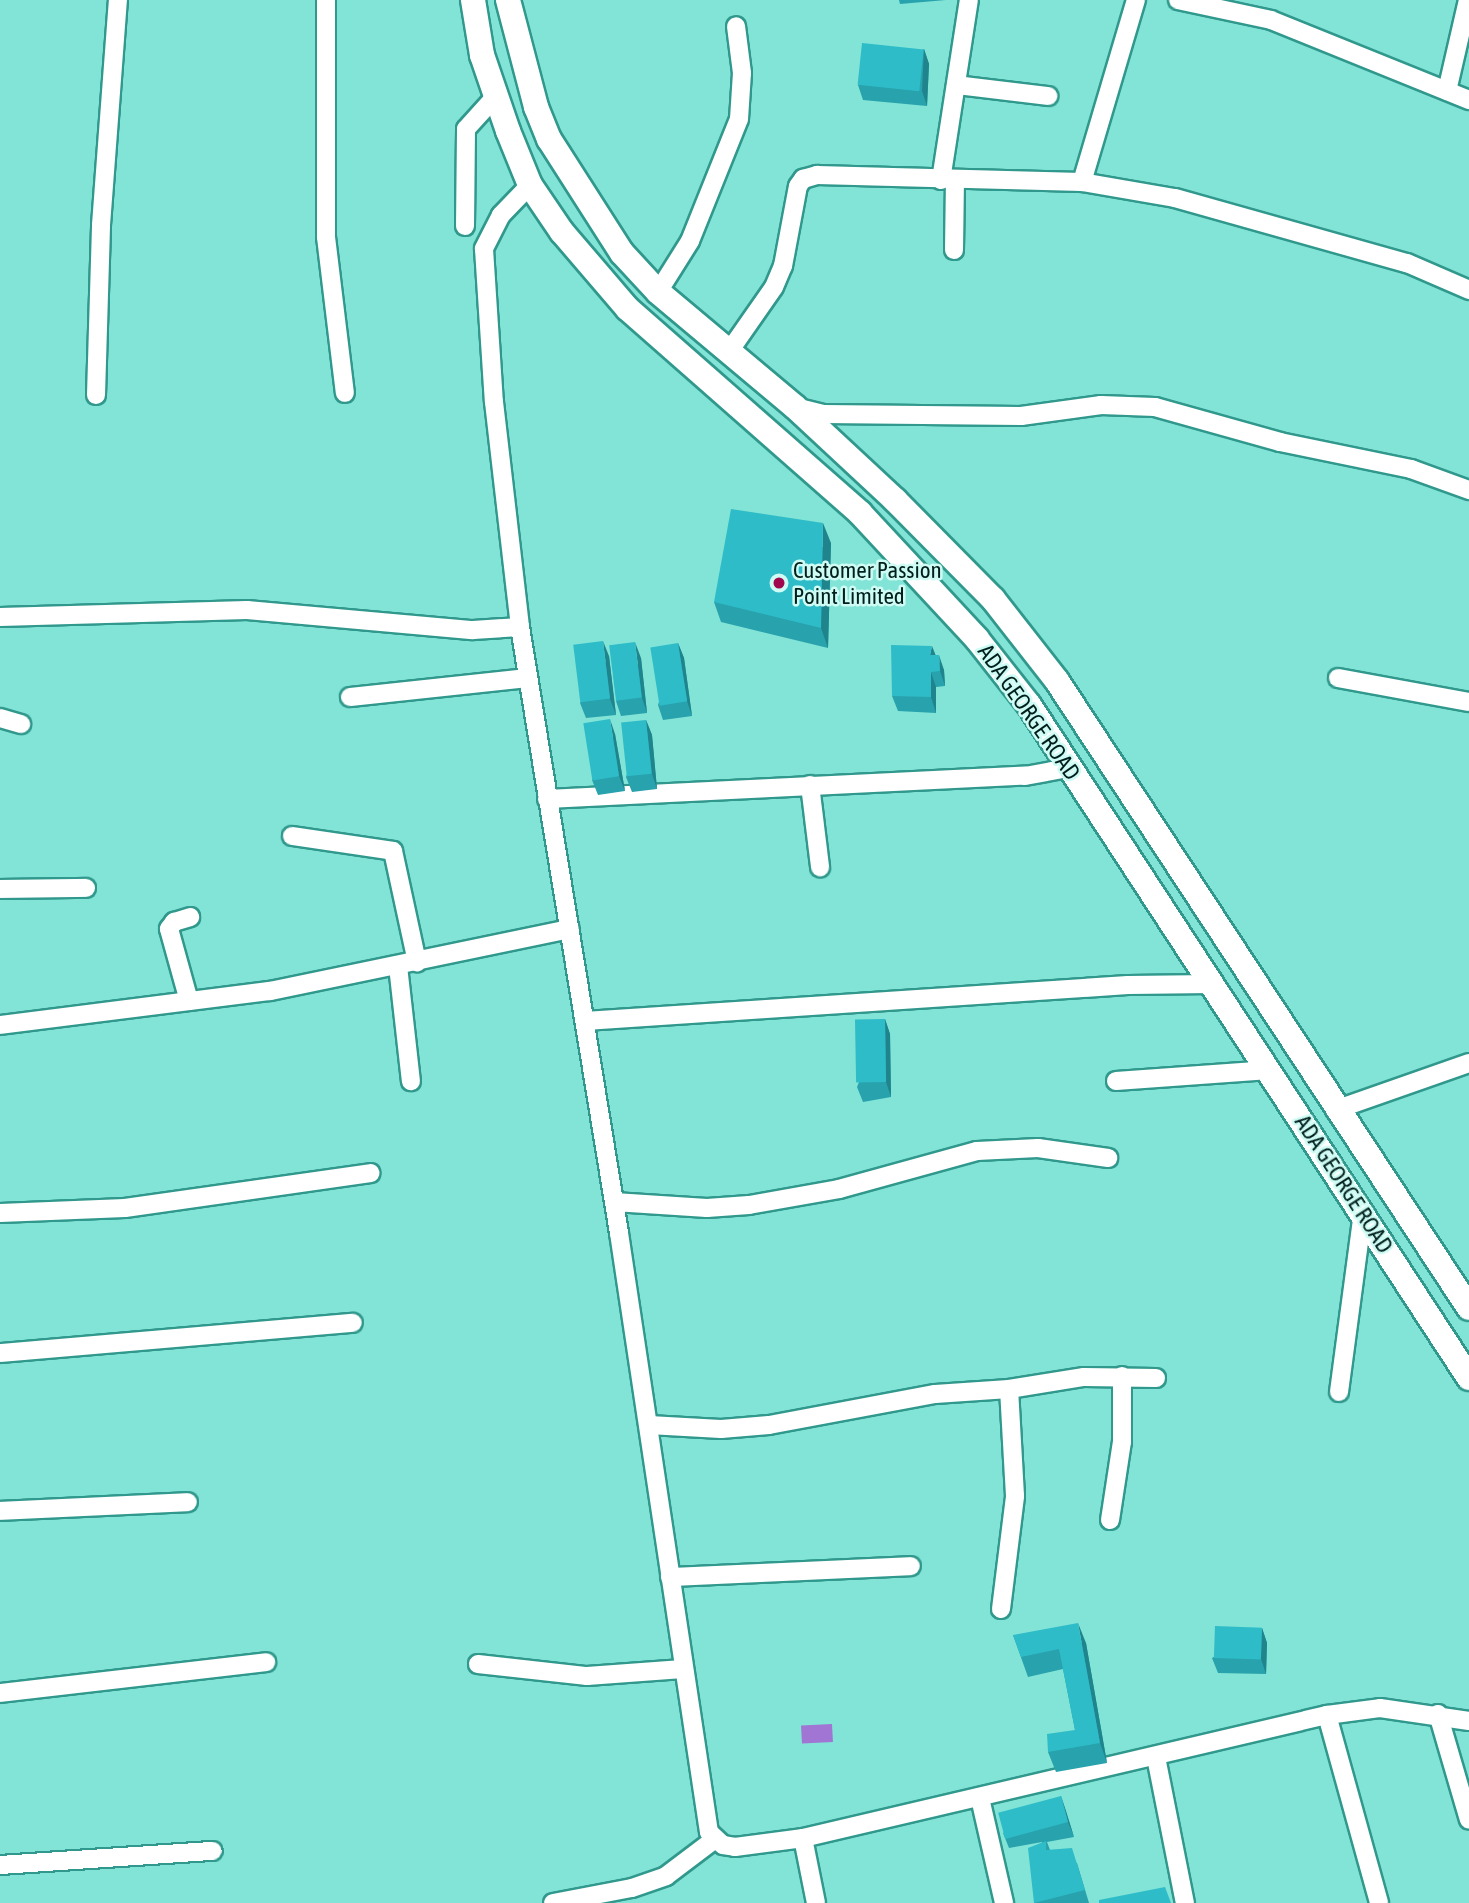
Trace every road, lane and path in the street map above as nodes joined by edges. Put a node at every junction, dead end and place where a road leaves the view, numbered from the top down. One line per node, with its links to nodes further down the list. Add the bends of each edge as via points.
1 (118, 0): 24 (street, via 101,225)
2 (326, 0): 23 (street, via 326,236)
3 (473, 0): 13 (main road, ADA GEORGE ROAD)
4 (508, 0): 21 (main road, ADA GEORGE ROAD, via 536,107 558,157 622,253)
5 (970, 0): 10 (street)
6 (1136, 0): 16 (street)
7 (1178, 0): 11 (street, via 1271,20)
8 (1468, 0): 11 (street)
9 (736, 26): 21 (street, via 742,73 739,119 690,242)
10 (956, 85): 12 (street); 15 (street)
11 (1447, 91): 14 (street)
12 (1048, 96)
13 (495, 97): 17 (main road, ADA GEORGE ROAD); 18 (street, via 466,129)
14 (1469, 100)
15 (948, 180): 16 (street); 19 (street); 22 (street, via 817,175 803,179 792,204 783,266 774,287)
16 (1082, 182): 20 (street, via 1175,198 1407,263)
17 (530, 185): 28 (street, via 491,231 484,269); 35 (main road, ADA GEORGE ROAD, via 628,309 860,513 917,570 1029,705)
18 (465, 226)
19 (954, 250)
20 (1469, 290)
21 (658, 292): 22 (main road, ADA GEORGE ROAD)
22 (727, 352): 25 (main road, ADA GEORGE ROAD)
23 (345, 393)
24 (96, 395)
25 (795, 407): 26 (street, via 823,414 924,416 1021,416 1101,405 1155,407 1280,442 1411,469); 54 (main road, ADA GEORGE ROAD, via 954,557 1057,681)
26 (1469, 489)
27 (0, 617): 28 (street, via 247,610 473,630)
28 (520, 627): 29 (street)
29 (528, 678): 31 (street); 37 (street)
30 (1338, 678): 32 (street)
31 (350, 697)
32 (1469, 702)
33 (0, 718): 34 (street)
34 (21, 724)
35 (1068, 768): 36 (street, via 1025,776); 46 (main road, ADA GEORGE ROAD)
36 (810, 785): 37 (street); 39 (street)
37 (547, 799): 43 (street)
38 (292, 836): 44 (street, via 393,851)
39 (820, 867)
40 (86, 888): 41 (street)
41 (0, 889)
42 (190, 917): 47 (street, via 174,922 169,929)
43 (570, 929): 44 (street); 48 (street)
44 (417, 962): 45 (street)
45 (398, 965): 47 (street, via 270,991); 52 (street)
46 (1212, 984): 48 (street, via 1128,985); 51 (main road, ADA GEORGE ROAD)
47 (189, 1001): 49 (street)
48 (585, 1021): 57 (street)
49 (0, 1026)
50 (1469, 1063): 54 (street)
51 (1270, 1070): 53 (street); 59 (main road, ADA GEORGE ROAD)
52 (411, 1081)
53 (1116, 1081)
54 (1335, 1110): 60 (main road, ADA GEORGE ROAD)
55 (1108, 1158): 57 (street, via 1038,1148 977,1151 839,1189 749,1205 707,1208)
56 (371, 1173): 58 (street, via 125,1208)
57 (614, 1202): 68 (street)
58 (0, 1213)
59 (1363, 1213): 65 (main road, ADA GEORGE ROAD); 67 (street)
60 (1469, 1308)
61 (353, 1323): 62 (street)
62 (0, 1353)
63 (1122, 1376): 64 (street); 66 (street); 71 (street, via 1122,1442)
64 (1156, 1378)
65 (1469, 1378)
66 (1009, 1390): 68 (street, via 935,1394 769,1426); 74 (street, via 1015,1496)
67 (1339, 1392)
68 (649, 1425): 73 (street)
69 (188, 1502): 70 (street)
70 (0, 1511)
71 (1110, 1520)
72 (911, 1566): 73 (street)
73 (670, 1577): 77 (street)
74 (1001, 1609)
75 (266, 1662): 78 (street)
76 (478, 1664): 77 (street, via 587,1676)
77 (683, 1669): 86 (street, via 706,1823)
78 (0, 1693)
79 (1327, 1714): 80 (street, via 1380,1708); 82 (street); 93 (street)
80 (1438, 1714): 81 (street); 84 (street)
81 (1469, 1721)
82 (1156, 1757): 83 (street); 92 (street)
83 (980, 1798): 85 (street); 91 (street)
84 (1469, 1820)
85 (803, 1838): 86 (street, via 735,1847); 90 (street)
86 (715, 1839): 89 (street, via 666,1876 632,1888)
87 (213, 1851): 88 (street)
88 (0, 1865)
89 (553, 1903)
90 (816, 1903)
91 (1004, 1903)
92 (1185, 1903)
93 (1379, 1903)

